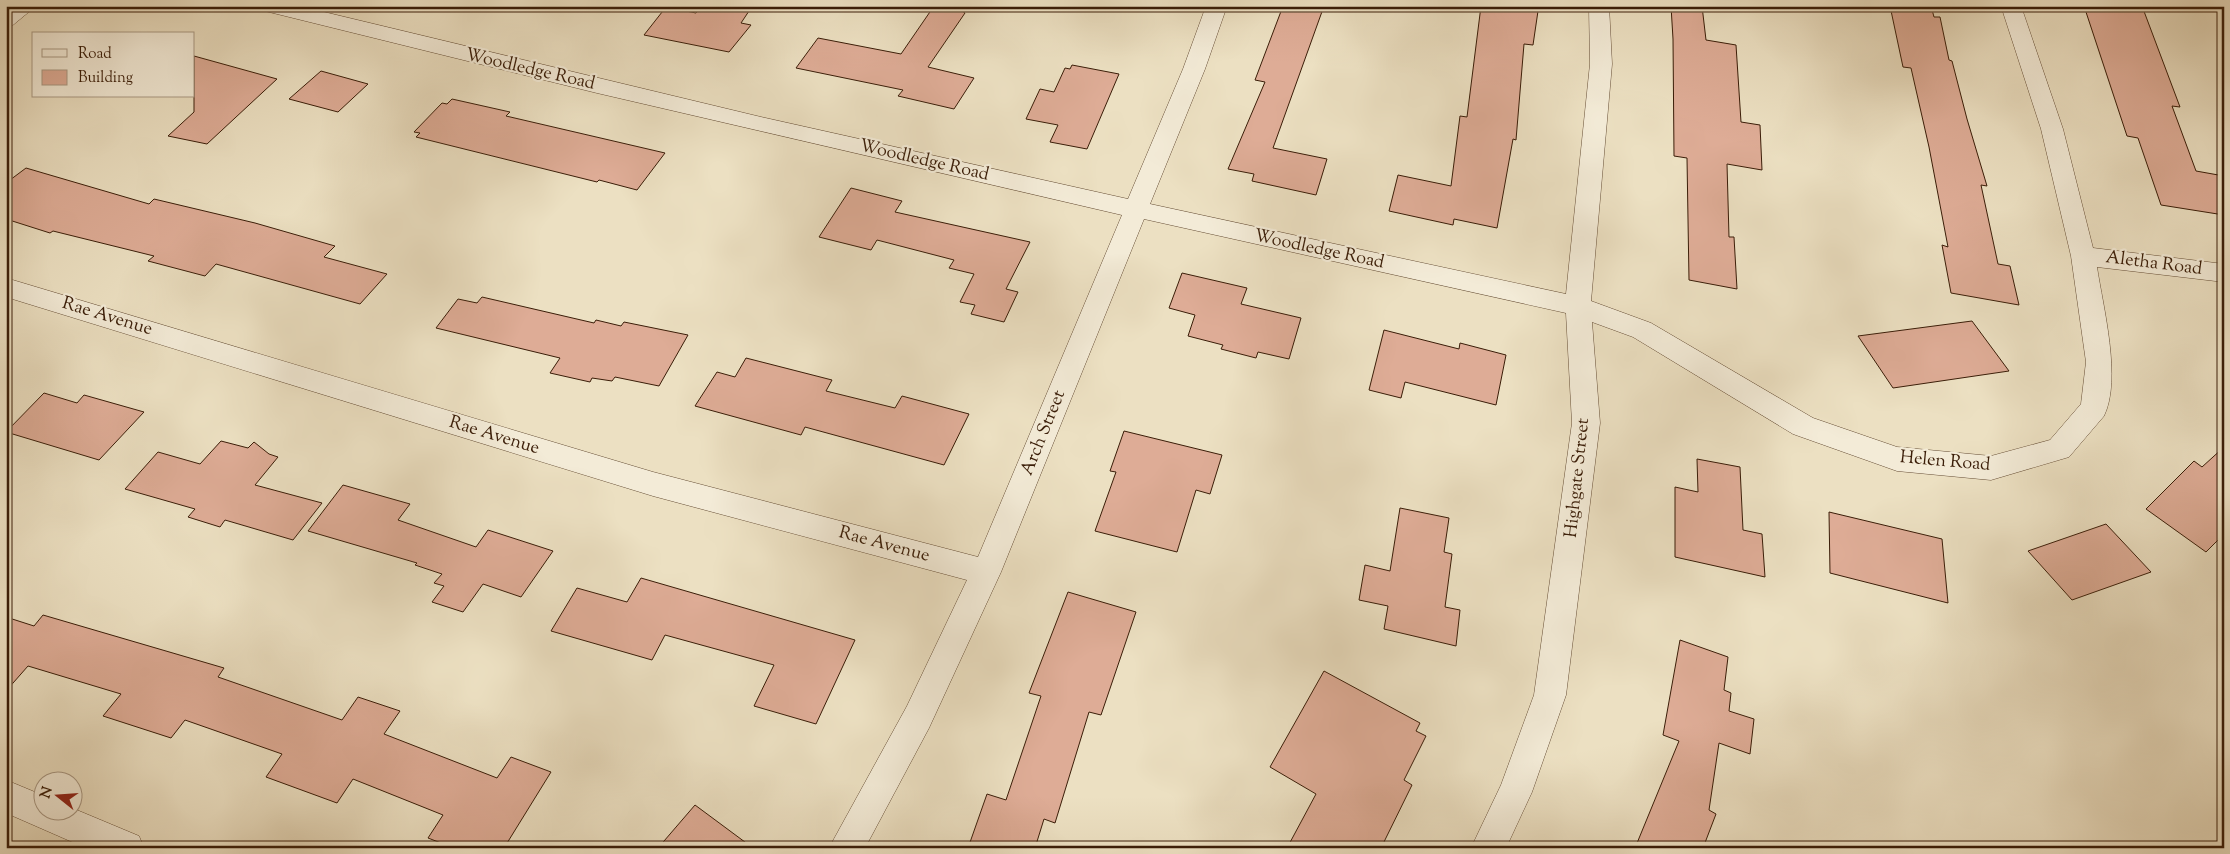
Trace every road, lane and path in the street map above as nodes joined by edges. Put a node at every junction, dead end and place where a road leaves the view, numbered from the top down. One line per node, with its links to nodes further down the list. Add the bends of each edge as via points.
1 (26, 6): 6 (street)
2 (272, 6): 7 (street, Woodledge Road, via 435,48)
3 (1217, 6): 7 (street, Arch Street)
4 (1599, 6): 11 (street, Highgate Street, via 1600,64)
5 (2011, 6): 8 (street, Helen Road, via 2052,129)
6 (6, 20)
7 (1136, 209): 11 (street, Woodledge Road); 12 (street, Arch Street)
8 (2083, 256): 9 (street, Aletha Road); 11 (street, Helen Road, via 2098,362 2094,408 2059,449 1991,468 1897,459 1803,426 1642,330)
9 (2224, 274)
10 (6, 286): 12 (street, Rae Avenue, via 653,484)
11 (1578, 306): 16 (street, Highgate Street, via 1586,423 1550,695 1514,792)
12 (986, 572): 15 (street, Arch Street, via 918,718)
13 (6, 796): 14 (street)
14 (127, 848)
15 (846, 848)
16 (1488, 848)

